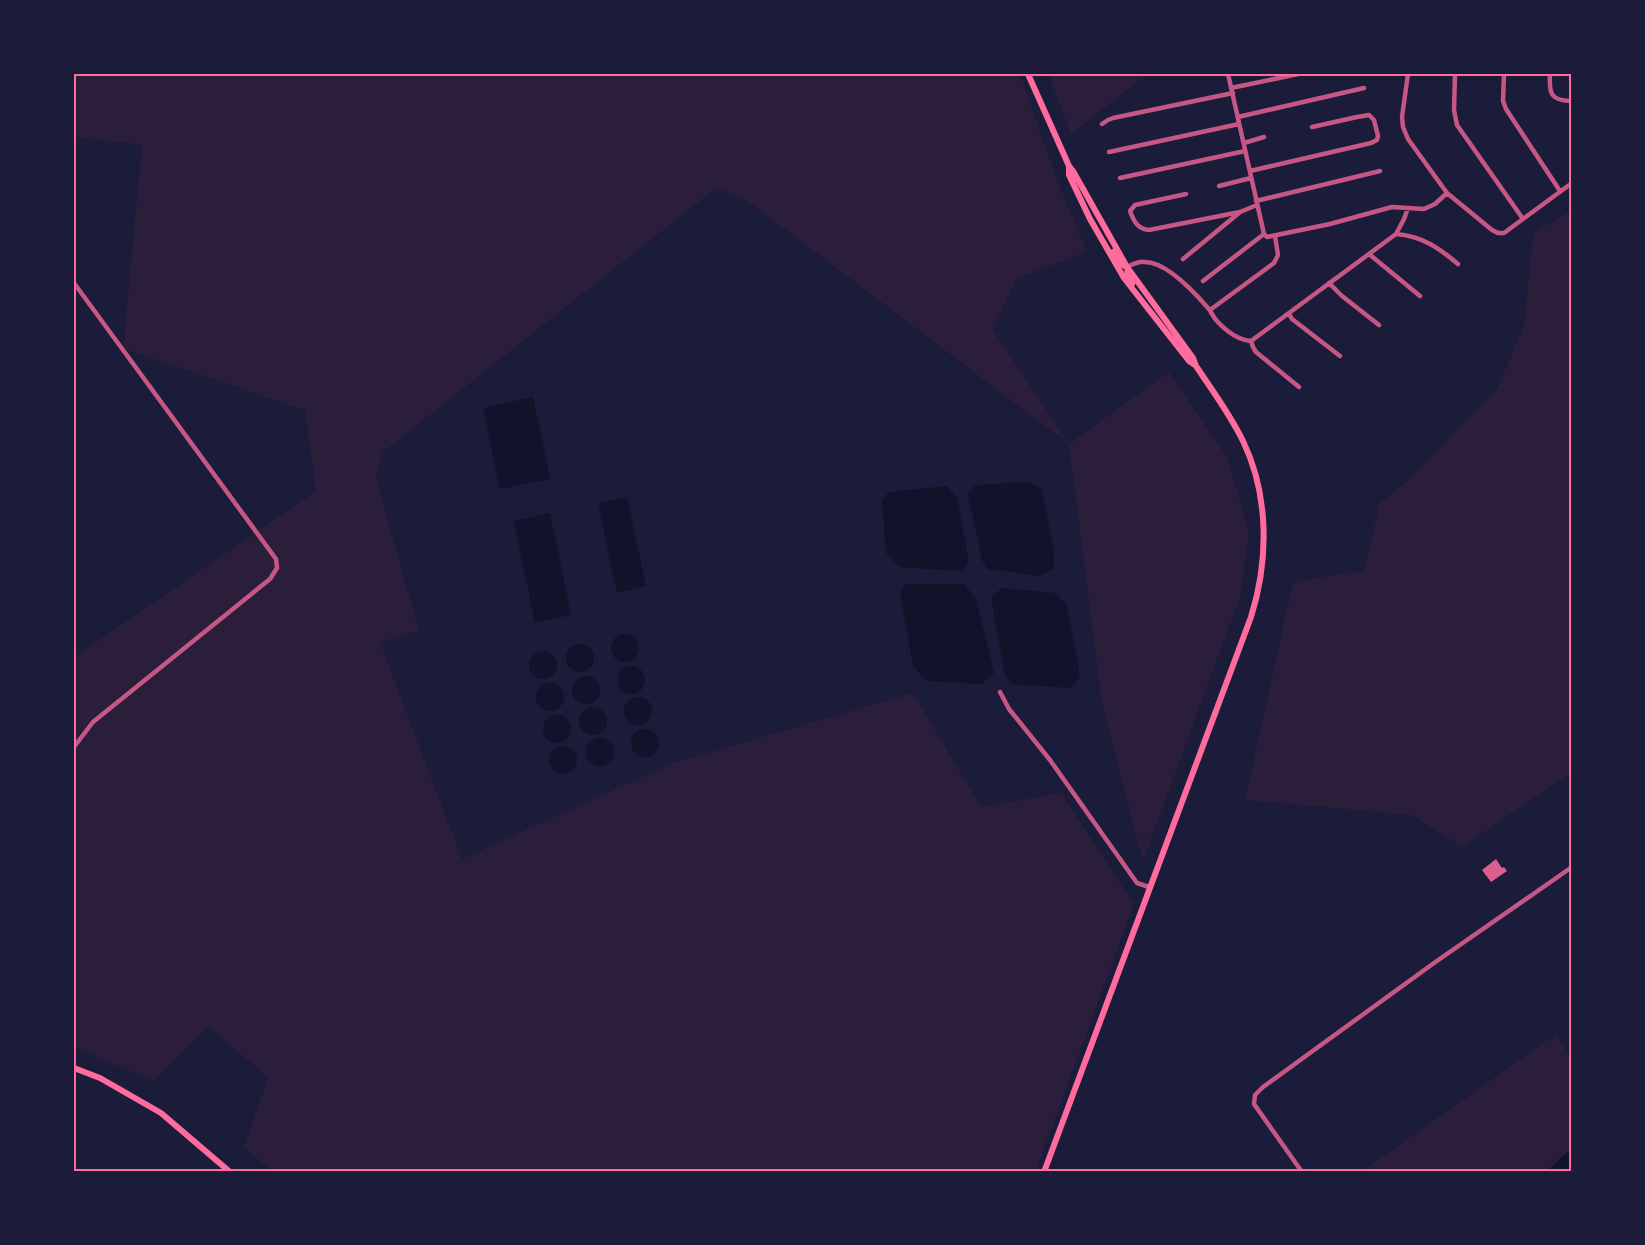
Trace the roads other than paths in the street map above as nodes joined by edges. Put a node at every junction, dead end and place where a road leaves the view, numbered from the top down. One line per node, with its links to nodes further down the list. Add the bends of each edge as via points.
1 (1028, 74): 19 (main road)
2 (1228, 74): 9 (street)
3 (1298, 74): 9 (street)
4 (1408, 74): 27 (street, via 1402,117 1405,134)
5 (1455, 74): 32 (street, via 1457,124)
6 (1503, 74): 26 (street, via 1506,110)
7 (1550, 74): 10 (street, via 1552,95)
8 (1364, 88): 11 (street)
9 (1232, 90): 11 (street); 12 (street, via 1113,118)
10 (1572, 101)
11 (1238, 117): 13 (street)
12 (1102, 124)
13 (1239, 124): 16 (street); 18 (street)
14 (1312, 128): 20 (street, via 1369,115 1378,136 1371,143)
15 (1264, 137): 16 (street)
16 (1244, 143): 17 (street)
17 (1245, 151): 20 (street); 22 (street)
18 (1109, 152)
19 (1069, 166): 36 (main road); 40 (main road)
20 (1250, 171): 23 (street)
21 (1380, 171): 29 (street)
22 (1120, 178)
23 (1251, 178): 25 (street); 29 (street)
24 (1572, 183): 26 (street)
25 (1219, 186)
26 (1560, 191): 32 (street)
27 (1447, 193): 30 (street, via 1429,208); 32 (street, via 1498,233)
28 (1186, 194): 31 (street, via 1135,205 1130,211 1137,225 1149,230)
29 (1257, 203): 31 (street); 33 (street)
30 (1408, 208): 34 (street); 35 (street, via 1392,207)
31 (1240, 212): 38 (street)
32 (1523, 219)
33 (1264, 234): 35 (street); 41 (street)
34 (1396, 234): 37 (street); 39 (street, via 1430,243)
35 (1275, 236): 46 (street, via 1278,255 1274,263)
36 (1104, 244): 40 (main road); 45 (main road)
37 (1369, 254): 42 (street); 44 (street)
38 (1183, 259)
39 (1458, 264)
40 (1127, 267): 45 (main road); 46 (street, via 1146,261 1165,268); 51 (main road)
41 (1203, 281)
42 (1329, 283): 47 (street); 48 (street)
43 (74, 284): 54 (street, via 276,559 277,568 270,579 93,722)
44 (1420, 296)
45 (1140, 300): 51 (main road)
46 (1210, 310): 49 (street, via 1232,333)
47 (1289, 314): 49 (street); 50 (street)
48 (1379, 325)
49 (1251, 341): 52 (street, via 1256,352)
50 (1340, 356)
51 (1196, 366): 56 (main road, via 1250,457 1262,506 1263,556 1251,617)
52 (1299, 387)
53 (1000, 692): 56 (street, via 1137,883)
54 (74, 747)
55 (1572, 867): 60 (street, via 1255,1095 1254,1104)
56 (1149, 887): 59 (main road)
57 (74, 1068): 58 (main road, via 100,1078 161,1113)
58 (230, 1172)
59 (1044, 1172)
60 (1302, 1172)

